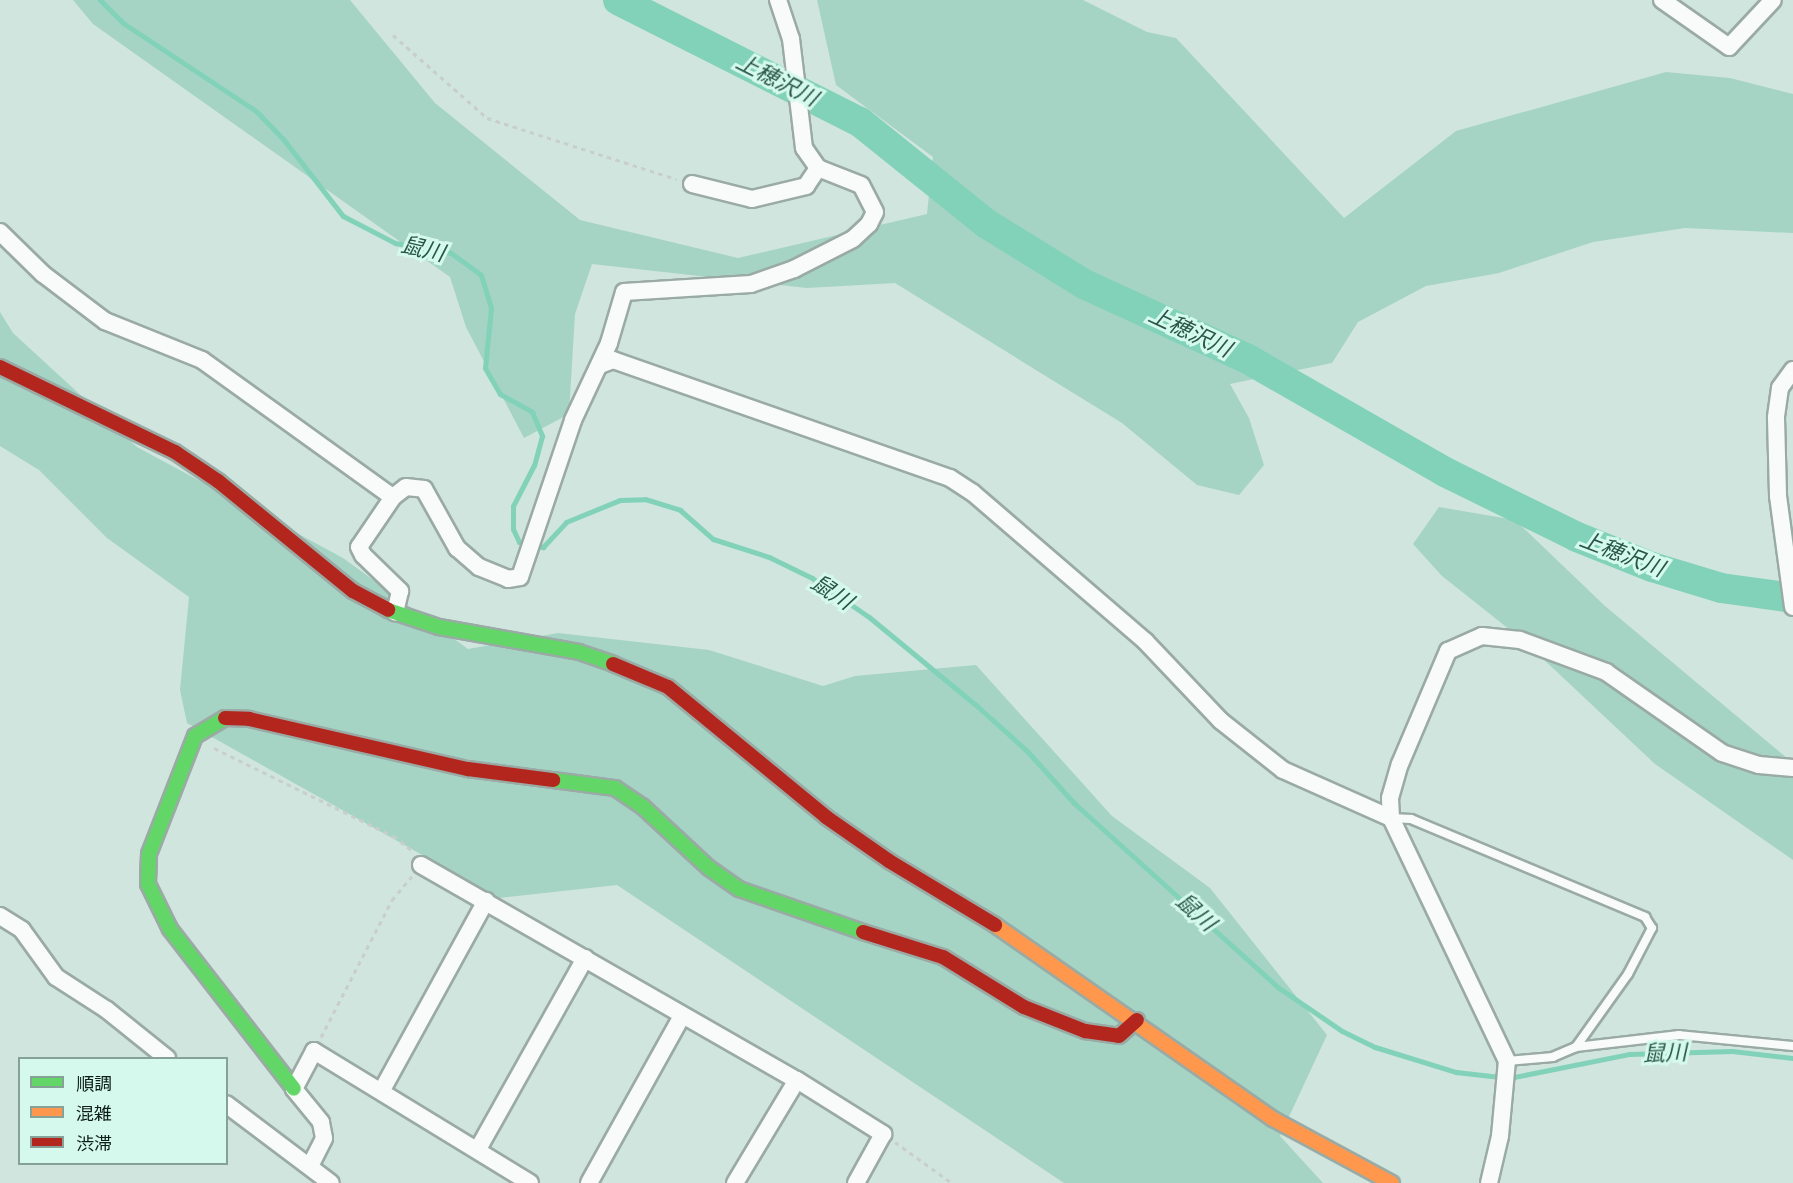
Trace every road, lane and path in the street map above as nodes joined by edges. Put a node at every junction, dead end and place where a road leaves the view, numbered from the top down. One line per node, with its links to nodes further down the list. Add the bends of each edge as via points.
1 (778, 0): 5 (street, via 791,39 804,148)
2 (1662, 0): 3 (street, via 1729,47)
3 (1773, 0)
4 (393, 35): 6 (path, via 487,118)
5 (818, 168): 6 (street, via 806,186 752,199); 8 (street, via 861,185 872,200 875,212 853,239 751,284 624,292)
6 (692, 184)
7 (0, 232): 11 (street, via 43,274 105,321 202,360)
8 (600, 365): 11 (street, via 573,420 520,577 508,579 479,567 458,548 424,489 406,487); 16 (street, via 613,360 950,478 973,493 1145,641 1221,721 1283,770)
9 (0, 367): 13 (street, via 175,452 218,481 353,591)
10 (1793, 370): 12 (street, via 1780,388 1776,418 1778,496)
11 (393, 497): 13 (street, via 359,547 400,591)
12 (1793, 607)
13 (395, 612): 22 (street, via 439,627 579,652 644,674 668,687 826,817)
14 (195, 735): 17 (path, via 331,808 393,836 418,854); 22 (street, via 219,718 249,718 468,769 608,786 642,806 708,868 739,889 782,907 943,957 1024,1007 1085,1031 1119,1035); 29 (street, via 149,854 148,884 170,929)
15 (1793, 768): 16 (street, via 1759,765 1722,753 1606,672 1520,640 1482,636 1448,651 1400,764 1390,798)
16 (1391, 818): 23 (lane, via 1411,819 1645,917 1652,928 1628,974); 27 (street)
17 (421, 865): 18 (street); 25 (path, via 392,900)
18 (486, 901): 20 (street); 30 (street)
19 (0, 916): 26 (street, via 22,930 56,977)
20 (585, 958): 21 (street); 33 (street)
21 (682, 1016): 28 (street); 37 (street)
22 (1137, 1020): 41 (street, via 1273,1119)
23 (1576, 1047): 24 (lane, via 1679,1035); 27 (lane, via 1553,1057)
24 (1793, 1047)
25 (314, 1050): 29 (street); 30 (street)
26 (164, 1057)
27 (1507, 1064): 42 (street)
28 (797, 1080): 32 (street); 38 (street)
29 (294, 1089): 34 (street, via 321,1122 324,1137)
30 (382, 1090): 33 (street)
31 (228, 1105): 34 (street)
32 (883, 1134): 39 (street); 40 (path)
33 (478, 1149): 36 (street)
34 (310, 1166): 35 (street)
35 (331, 1183)
36 (530, 1183)
37 (589, 1183)
38 (735, 1183)
39 (856, 1183)
40 (952, 1183)
41 (1392, 1183)
42 (1490, 1183)

